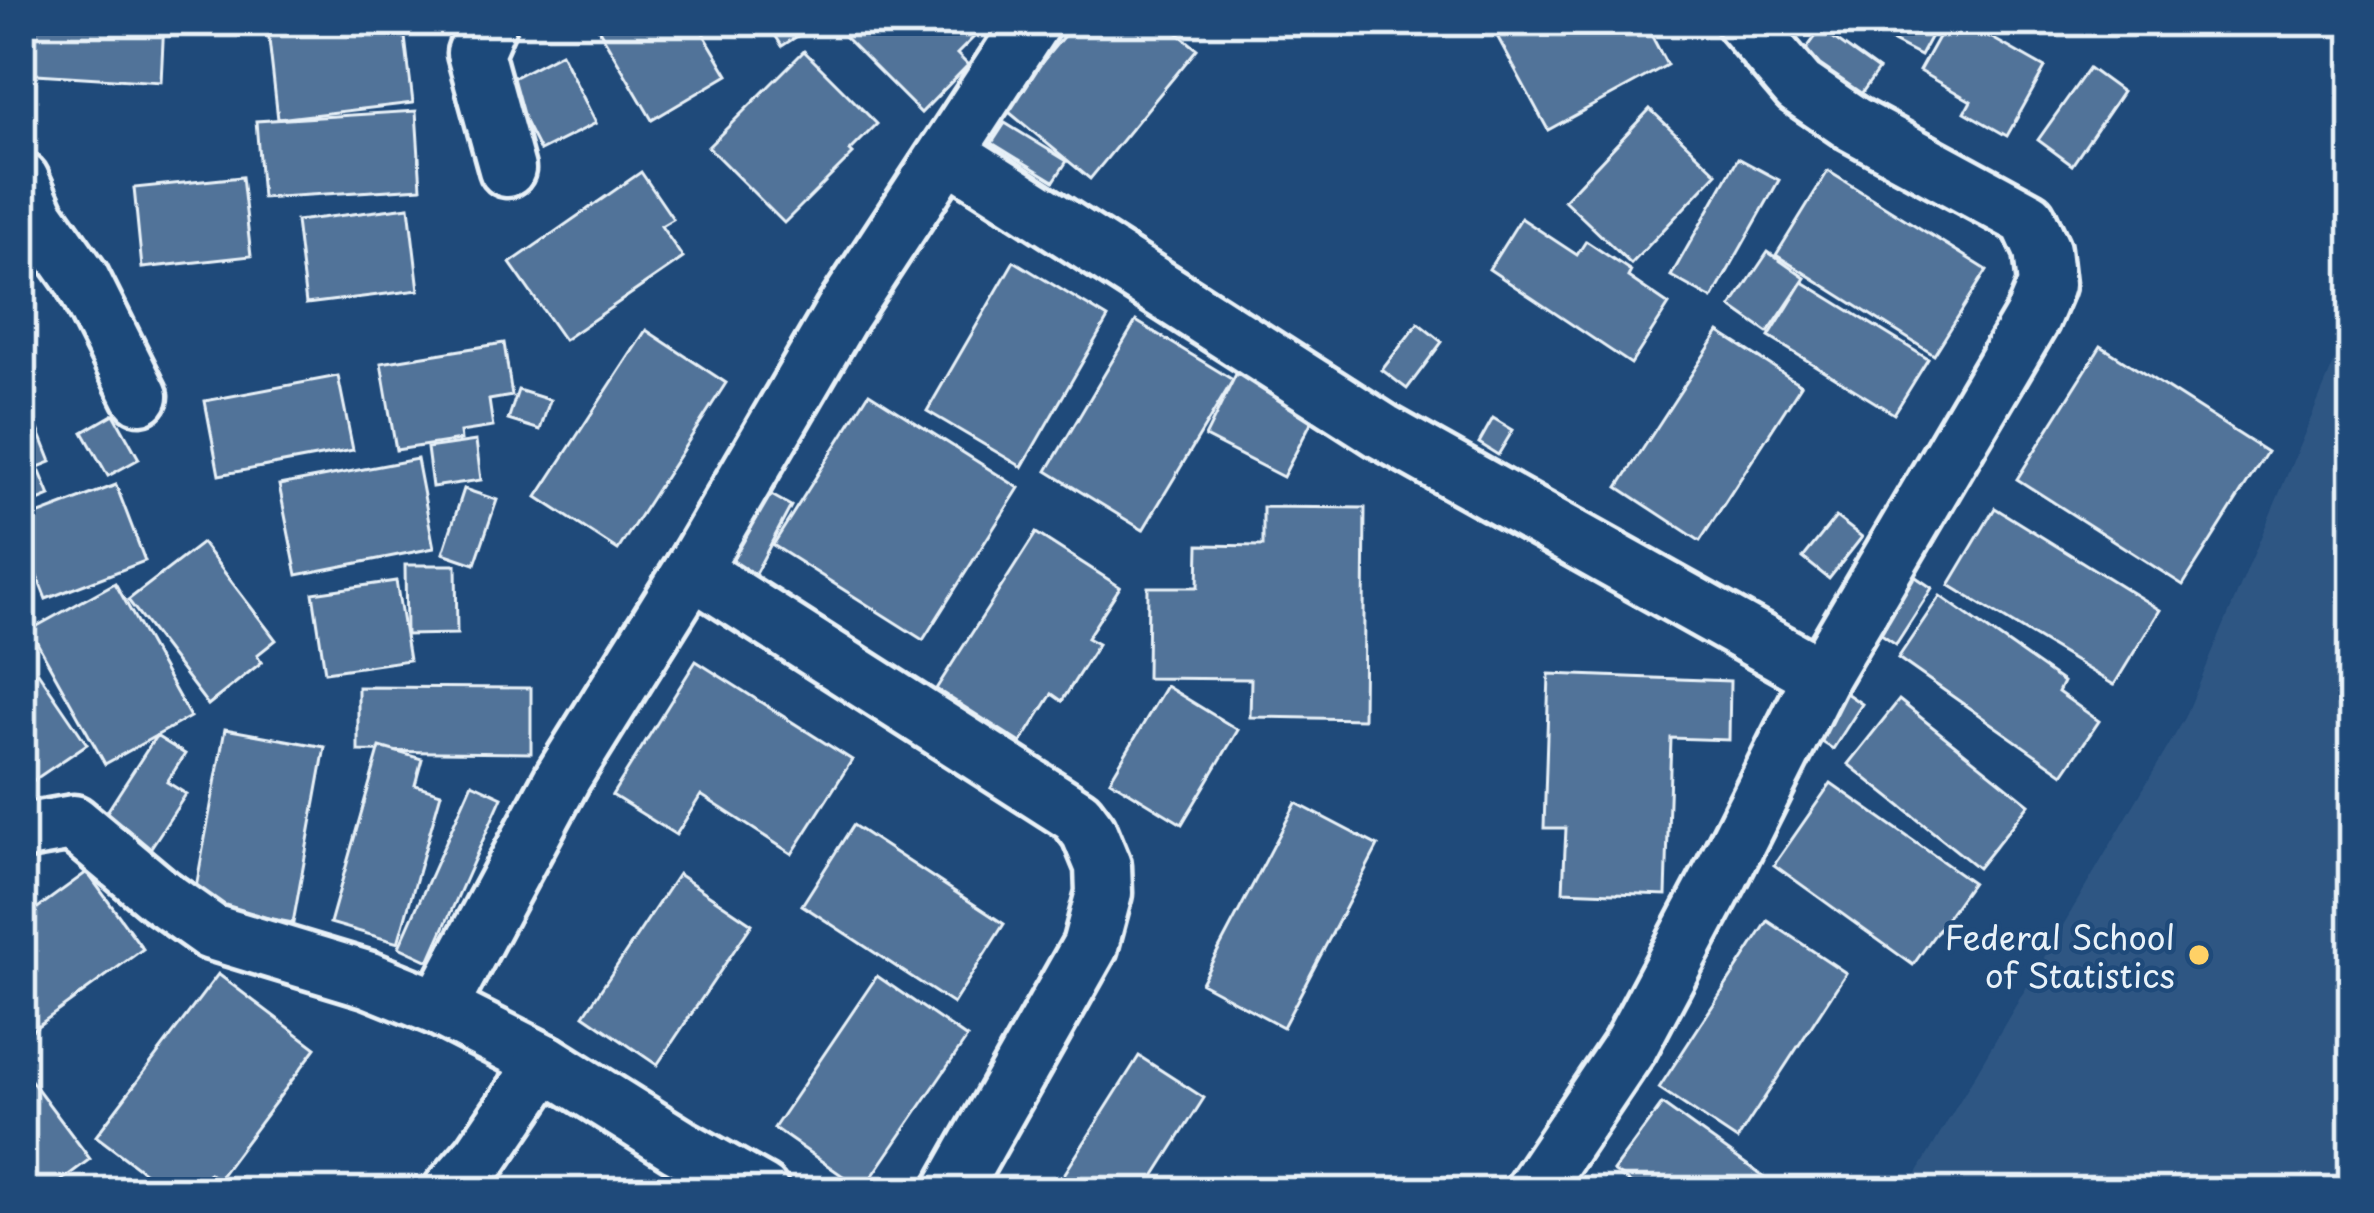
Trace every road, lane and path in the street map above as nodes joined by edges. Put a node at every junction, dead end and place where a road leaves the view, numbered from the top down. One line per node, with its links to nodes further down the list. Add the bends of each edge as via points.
1 (489, 21): 5 (street, via 475,53)
2 (1033, 21): 4 (street)
3 (1743, 21): 9 (street, via 1799,87 2028,219 2042,250 2046,285 2032,318)
4 (948, 153): 8 (street, via 842,313); 9 (street, via 1382,430)
5 (507, 169)
6 (21, 180): 7 (street)
7 (140, 396)
8 (692, 570): 11 (street, via 563,777); 15 (street, via 1089,832 1104,892 1090,946)
9 (1821, 676): 16 (street, via 1630,1046)
10 (21, 832): 11 (street, via 73,823 211,932)
11 (439, 1008): 12 (street)
12 (545, 1062): 13 (street); 14 (street)
13 (450, 1192)
14 (761, 1192)
15 (950, 1192)
16 (1532, 1192)

